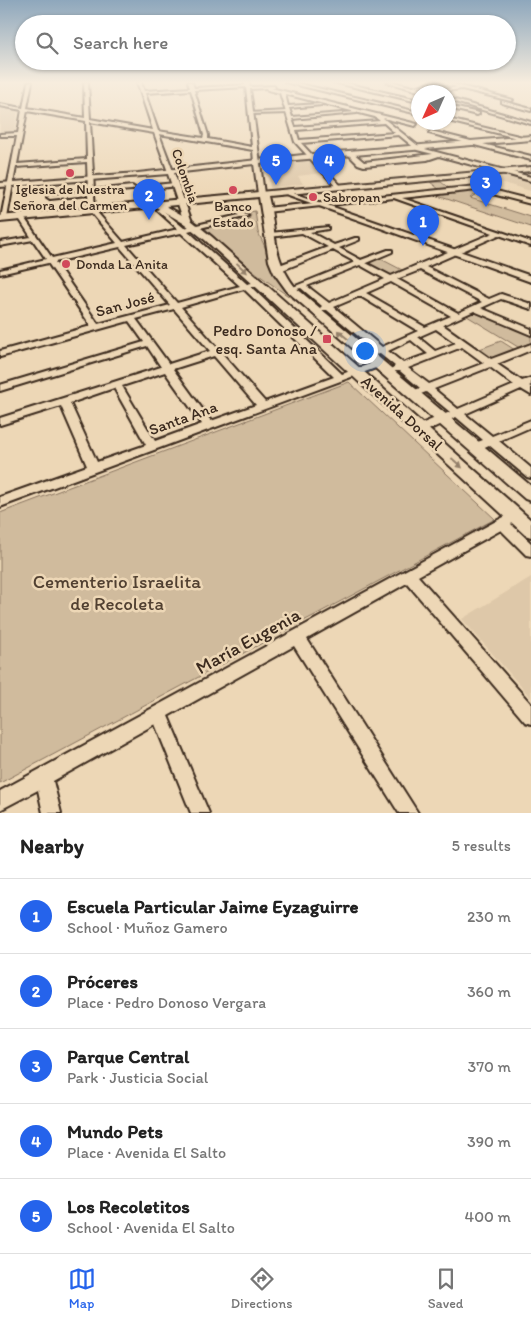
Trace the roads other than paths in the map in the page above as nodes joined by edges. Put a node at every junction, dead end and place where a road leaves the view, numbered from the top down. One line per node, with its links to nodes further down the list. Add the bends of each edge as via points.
1 (88, 119): 35 (street)
2 (23, 120): 21 (street)
3 (93, 120): 18 (street)
4 (152, 120): 18 (street, Colombia)
5 (200, 120): 23 (street)
6 (252, 120): 28 (street)
7 (290, 120): 17 (street)
8 (382, 120): 12 (street)
9 (393, 120): 14 (street)
10 (511, 120): 15 (street)
11 (518, 120): 15 (street)
12 (385, 122): 17 (street); 20 (street)
13 (456, 122): 24 (street)
14 (411, 124)
15 (531, 124)
16 (411, 126): 20 (street)
17 (293, 129): 25 (street)
18 (156, 131): 23 (street); 39 (street, Colombia)
19 (431, 132): 26 (street)
20 (398, 133): 25 (street); 29 (street)
21 (20, 134): 22 (street); 37 (street)
22 (0, 135)
23 (205, 139): 28 (street)
24 (529, 139): 26 (street)
25 (297, 142): 33 (street)
26 (474, 143): 27 (street); 34 (street)
27 (425, 147): 29 (street); 30 (street)
28 (255, 148): 36 (street)
29 (416, 148): 30 (street); 31 (street)
30 (430, 152): 32 (street)
31 (350, 153): 32 (street, via 364,164); 33 (street)
32 (438, 154): 40 (street)
33 (312, 156): 36 (street); 46 (street)
34 (531, 158)
35 (90, 160): 37 (street); 41 (street)
36 (257, 163): 39 (street); 51 (street)
37 (14, 166): 43 (street)
38 (531, 169): 40 (main road)
39 (170, 171): 41 (street); 45 (street, Colombia)
40 (504, 172): 42 (street); 46 (main road)
41 (91, 177): 43 (street); 49 (street)
42 (531, 179)
43 (11, 184): 44 (street); 62 (street)
44 (0, 185)
45 (175, 185): 48 (street); 55 (street, Colombia)
46 (339, 187): 50 (main road)
47 (132, 188): 49 (street)
48 (144, 188)
49 (91, 192): 52 (street); 59 (street)
50 (285, 192): 51 (main road); 57 (street)
51 (261, 194): 54 (main road); 60 (main road, Avenida Dorsal)
52 (50, 196)
53 (393, 196): 56 (street, via 482,188); 57 (street); 66 (street)
54 (215, 198): 55 (main road); 63 (street, via 245,216)
55 (181, 201): 58 (main road); 63 (street, Colombia)
56 (531, 202)
57 (319, 204): 60 (street); 75 (street)
58 (159, 207): 59 (main road); 63 (main road, Avenida Dorsal)
59 (92, 210): 61 (main road); 71 (street)
60 (266, 210): 67 (main road, Avenida Dorsal)
61 (21, 216): 62 (main road); 68 (street)
62 (2, 218)
63 (189, 227): 71 (street); 83 (main road, Avenida Dorsal, one-way to 83); 85 (street)
64 (326, 228): 65 (street)
65 (303, 231): 67 (street); 73 (street)
66 (499, 233): 72 (street); 75 (street)
67 (270, 235): 79 (main road, Avenida Dorsal)
68 (35, 238): 70 (street); 76 (street)
69 (357, 239): 73 (street)
70 (2, 244)
71 (122, 244): 76 (street); 89 (street)
72 (531, 244)
73 (333, 248): 77 (street); 79 (street)
74 (390, 251): 77 (street)
75 (456, 252): 78 (street); 81 (street)
76 (51, 260): 80 (street); 97 (street)
77 (360, 263): 82 (street); 84 (street)
78 (420, 267): 82 (street); 88 (street)
79 (277, 269): 86 (main road, Avenida Dorsal)
80 (0, 272)
81 (531, 279)
82 (391, 280): 87 (street); 94 (street)
83 (258, 283): 85 (street, San José); 111 (main road, Avenida Dorsal)
84 (302, 285): 86 (street); 90 (street, Avenida Dorsal)
85 (246, 287): 89 (street, San José); 112 (street)
86 (292, 289): 93 (main road, Avenida Dorsal)
87 (360, 293): 90 (street); 98 (street)
88 (488, 302): 91 (street, via 501,296); 92 (street)
89 (176, 306): 95 (street, San José); 104 (street)
90 (329, 307): 93 (street); 107 (street, Avenida Dorsal)
91 (531, 307)
92 (474, 308): 94 (street); 99 (street)
93 (317, 312): 107 (main road, Avenida Dorsal, one-way to 93)
94 (458, 316): 96 (street)
95 (131, 318): 97 (street, San José); 101 (street)
96 (437, 325): 98 (street); 102 (street)
97 (96, 328): 105 (street, San José)
98 (425, 331): 100 (street)
99 (531, 332)
100 (412, 337): 106 (street); 107 (street)
101 (149, 343): 110 (street); 115 (street)
102 (463, 344): 106 (street); 108 (street)
103 (531, 347): 108 (street)
104 (216, 352): 110 (street); 120 (street)
105 (0, 354)
106 (434, 354): 109 (street)
107 (379, 361): 109 (street, Avenida Dorsal); 109 (street); 111 (street, Santa Ana); 118 (main road, Avenida Dorsal)
108 (491, 363): 113 (street); 116 (street)
109 (401, 367): 116 (street, Avenida Dorsal)
110 (167, 368): 114 (street); 125 (street)
111 (356, 372): 112 (street, Santa Ana); 126 (main road, Avenida Dorsal)
112 (340, 377): 120 (street, Santa Ana)
113 (526, 383): 117 (street); 121 (street)
114 (116, 384): 119 (street); 128 (street)
115 (0, 388)
116 (427, 388): 118 (street); 121 (street, Avenida Dorsal)
117 (531, 392)
118 (413, 394): 122 (main road, Avenida Dorsal)
119 (64, 401): 123 (street); 130 (street)
120 (262, 406): 125 (street, Santa Ana)
121 (458, 413): 122 (street); 127 (street, Avenida Dorsal)
122 (442, 419): 126 (street); 129 (main road, Avenida Dorsal)
123 (0, 422)
124 (531, 422): 127 (street)
125 (209, 426): 128 (street, Santa Ana)
126 (420, 429): 135 (main road, Avenida Dorsal, one-way to 135)
127 (492, 440): 129 (street); 131 (street, Avenida Dorsal)
128 (152, 446): 130 (street, Santa Ana)
129 (476, 448): 132 (main road, Avenida Dorsal)
130 (94, 468): 134 (street, Santa Ana)
131 (529, 470): 132 (street)
132 (511, 478): 133 (main road, Avenida Dorsal)
133 (531, 495)
134 (0, 502)
135 (509, 520): 136 (main road, Avenida Dorsal); 137 (street, Avenida Dorsal); 138 (street, María Eugenia)
136 (531, 530)
137 (531, 551)
138 (409, 575): 139 (street, María Eugenia); 141 (street)
139 (297, 637): 140 (street, María Eugenia); 146 (street)
140 (159, 714): 142 (street, María Eugenia); 145 (street)
141 (531, 716)
142 (44, 777): 143 (street, María Eugenia); 144 (street)
143 (0, 801)
144 (52, 813)
145 (200, 813)
146 (409, 813)

